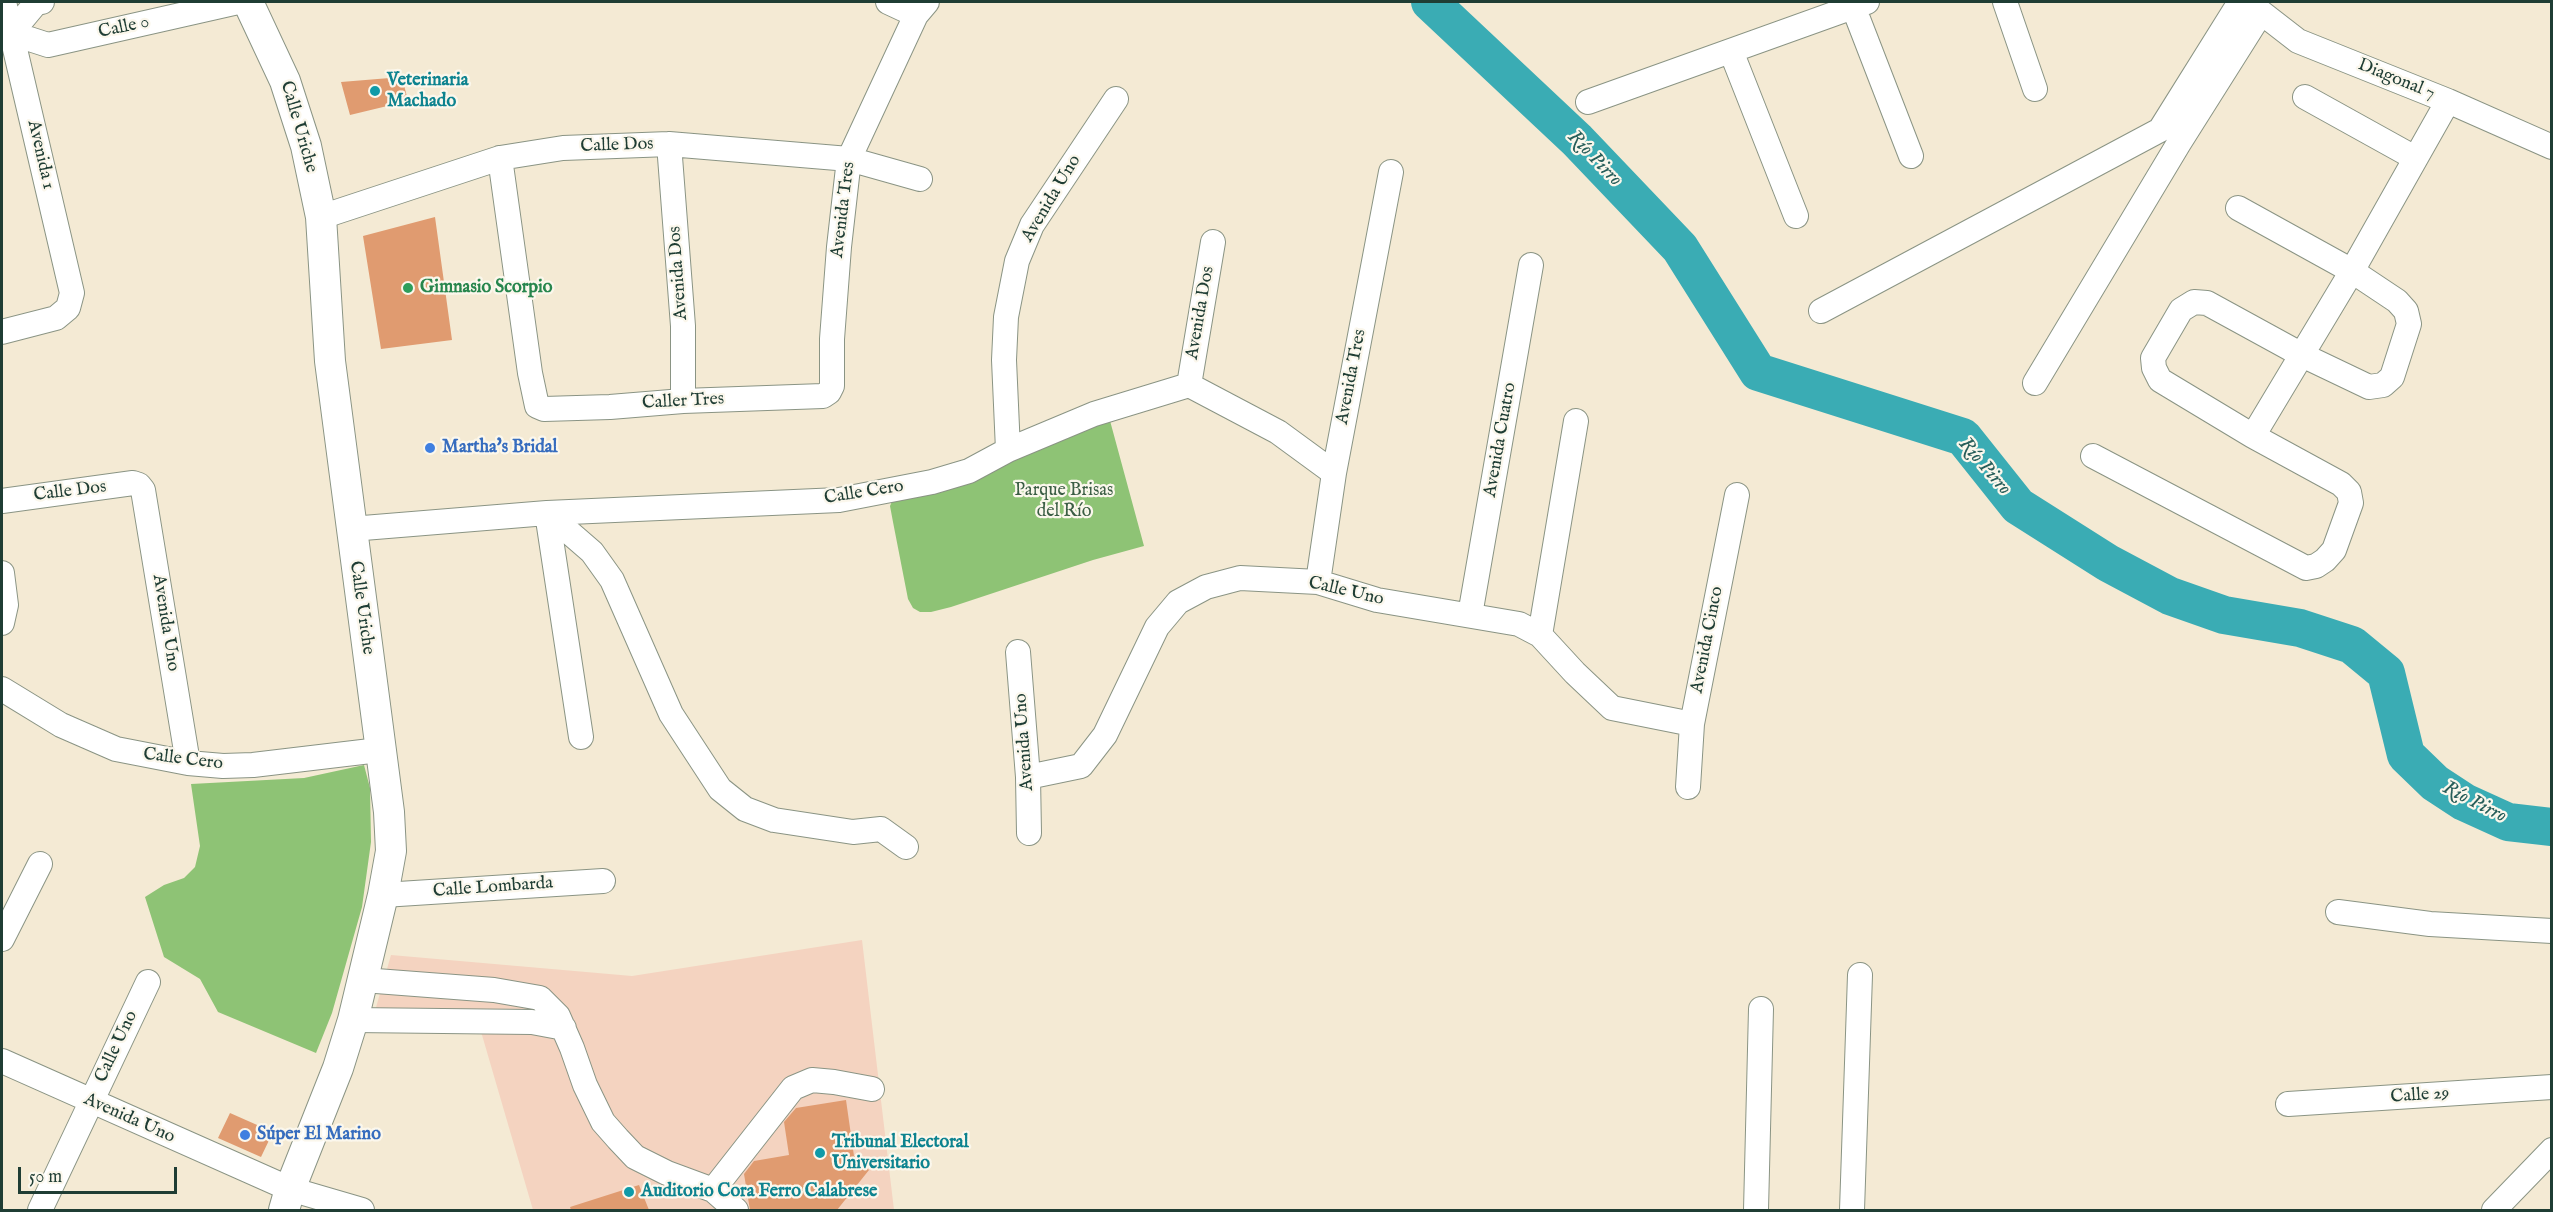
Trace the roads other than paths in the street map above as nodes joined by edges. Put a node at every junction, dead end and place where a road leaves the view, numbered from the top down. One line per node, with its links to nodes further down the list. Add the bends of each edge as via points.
1 (4, 2): 10 (street, Avenida 1)
2 (42, 2): 10 (street, via 36,3)
3 (238, 2): 10 (street, Calle 0, via 48,45)
4 (248, 2): 28 (main road, Calle Uriche, via 285,81 306,146)
5 (888, 2): 9 (street)
6 (2005, 2): 12 (street)
7 (1860, 4): 11 (street); 20 (street)
8 (2249, 5): 15 (street, Diagonal 7, via 2298,41); 17 (street)
9 (922, 8): 23 (street, Avenida Tres)
10 (6, 34): 33 (street, Avenida 1, via 72,293 68,308 56,318)
11 (1731, 51): 16 (street); 27 (street)
12 (2035, 89)
13 (2305, 97): 22 (street)
14 (1116, 99): 41 (street, Avenida Uno, via 1032,225 1017,261 1006,317)
15 (2448, 101): 19 (street, Diagonal 7); 22 (street)
16 (1588, 102)
17 (2170, 137): 32 (street); 35 (street)
18 (669, 144): 21 (street, Calle Dos, via 563,148); 23 (street, Calle Dos); 38 (street, Avenida Dos, via 683,326)
19 (2552, 147)
20 (1911, 156)
21 (500, 158): 28 (street, Calle Dos); 38 (street, Caller Tres, via 535,402 543,409)
22 (2415, 158): 31 (street)
23 (849, 159): 25 (street, Calle Dos); 37 (street, Avenida Tres, via 838,247 832,386)
24 (1390, 172): 43 (street, Avenida Tres)
25 (920, 179)
26 (2238, 208): 31 (street)
27 (1796, 216)
28 (321, 217): 48 (main road, Calle Uriche, via 330,361)
29 (1214, 242): 36 (street, Avenida Dos)
30 (1531, 265): 51 (street, Avenida Cuatro)
31 (2352, 271): 34 (street); 34 (street, via 2406,311 2409,324 2392,377 2383,386 2369,387)
32 (1821, 311)
33 (2, 332)
34 (2302, 355): 40 (street); 40 (street, via 2207,303 2194,303 2181,310 2153,358 2160,380)
35 (2035, 383)
36 (1189, 385): 41 (street, Calle Cero, via 1094,414); 43 (street, via 1278,432)
37 (823, 396): 38 (street, Caller Tres)
38 (682, 401)
39 (1576, 421): 53 (street)
40 (2253, 436): 42 (street, via 2349,492 2351,504 2334,550 2316,566 2306,568)
41 (1008, 450): 47 (street, Calle Cero, via 969,471 932,482 839,500)
42 (2093, 456)
43 (1334, 473): 50 (street, Avenida Tres)
44 (139, 485): 46 (street, Calle Dos); 59 (street, Avenida Uno, via 143,490)
45 (1737, 495): 56 (street, Avenida Cinco)
46 (2, 501)
47 (547, 513): 48 (street, Calle Cero); 57 (street); 63 (street, via 592,552 612,580 671,714 720,789 745,809 774,820 853,832 881,829)
48 (351, 529): 58 (main road, Calle Uriche)
49 (2, 573): 52 (street, via 6,605)
50 (1318, 582): 51 (street, Calle Uno, via 1377,600); 60 (street, Calle Uno, via 1240,578 1206,586 1178,602 1157,627 1105,735 1081,766)
51 (1470, 615): 53 (street, Calle Uno, via 1519,624)
52 (2, 623)
53 (1540, 635): 56 (street, Calle Uno, via 1612,708)
54 (1018, 652): 60 (street, Avenida Uno)
55 (2, 689): 59 (street, Calle Cero, via 61,725 116,748)
56 (1692, 724): 61 (street, Avenida Cinco)
57 (581, 737)
58 (379, 750): 59 (street, Calle Cero, via 253,765); 66 (main road, Calle Uriche, via 390,851)
59 (188, 763)
60 (1028, 777): 62 (street, Avenida Uno)
61 (1688, 787)
62 (1029, 833)
63 (906, 847)
64 (40, 864): 69 (street)
65 (603, 881): 66 (street, Calle Lombarda)
66 (383, 896): 71 (main road, Calle Uriche)
67 (2338, 912): 68 (street, via 2430,924)
68 (2552, 931)
69 (2, 939)
70 (1860, 975): 88 (street)
71 (363, 980): 74 (main road, Calle Uriche); 75 (street, via 532,995 550,1005)
72 (148, 982): 79 (street, Calle Uno)
73 (1761, 1008): 87 (street)
74 (353, 1020): 75 (street, via 532,1022); 83 (main road, Calle Uriche)
75 (564, 1028): 82 (street, via 603,1122 618,1139 635,1157)
76 (2, 1061): 79 (street, Avenida Uno)
77 (2552, 1087): 80 (street, Calle 29)
78 (872, 1089): 82 (street, via 812,1080 793,1088)
79 (91, 1102): 83 (street, Avenida Uno); 84 (street, Calle Uno)
80 (2288, 1104)
81 (2552, 1150): 89 (street)
82 (713, 1190): 86 (street)
83 (287, 1200): 85 (street, Avenida Uno)
84 (40, 1210)
85 (362, 1210)
86 (736, 1210)
87 (1756, 1210)
88 (1852, 1210)
89 (2494, 1210)

